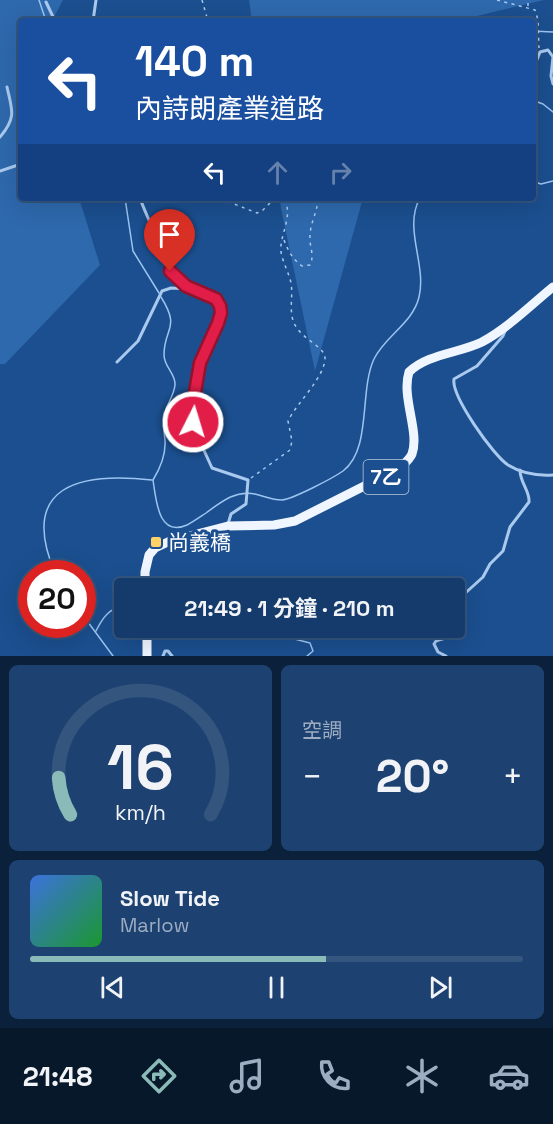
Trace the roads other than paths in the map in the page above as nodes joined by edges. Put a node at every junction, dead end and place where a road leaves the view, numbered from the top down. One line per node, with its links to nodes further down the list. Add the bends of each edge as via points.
1 (96, 0): 4 (lane)
2 (46, 2): 3 (lane)
3 (54, 18)
4 (93, 18)
5 (536, 62): 6 (lane, via 540,52 551,52)
6 (553, 84)
7 (7, 87): 8 (lane, via 13,116)
8 (0, 137)
9 (18, 165): 10 (lane)
10 (0, 171)
11 (141, 201): 13 (lane, via 165,262 177,279)
12 (553, 287): 14 (main road, 7乙)
13 (191, 289): 15 (lane, via 162,291 138,341); 18 (lane, via 216,299 221,313 200,363 193,422 212,468 248,480 244,507 231,514)
14 (507, 325): 16 (lane, via 485,359 453,382 494,452); 18 (main road, 7乙, via 483,342 421,363 409,372 407,388 414,444 412,454 400,468 295,521)
15 (117, 362)
16 (520, 470): 17 (lane); 24 (lane, via 529,502 510,527 503,551 461,597 465,620 460,631 434,644)
17 (553, 475)
18 (228, 526): 19 (main road, 7乙, via 155,548 146,562)
19 (145, 578)
20 (147, 638): 21 (main road)
21 (147, 656)
22 (163, 656): 23 (lane, via 168,651)
23 (172, 656)
24 (446, 656)

